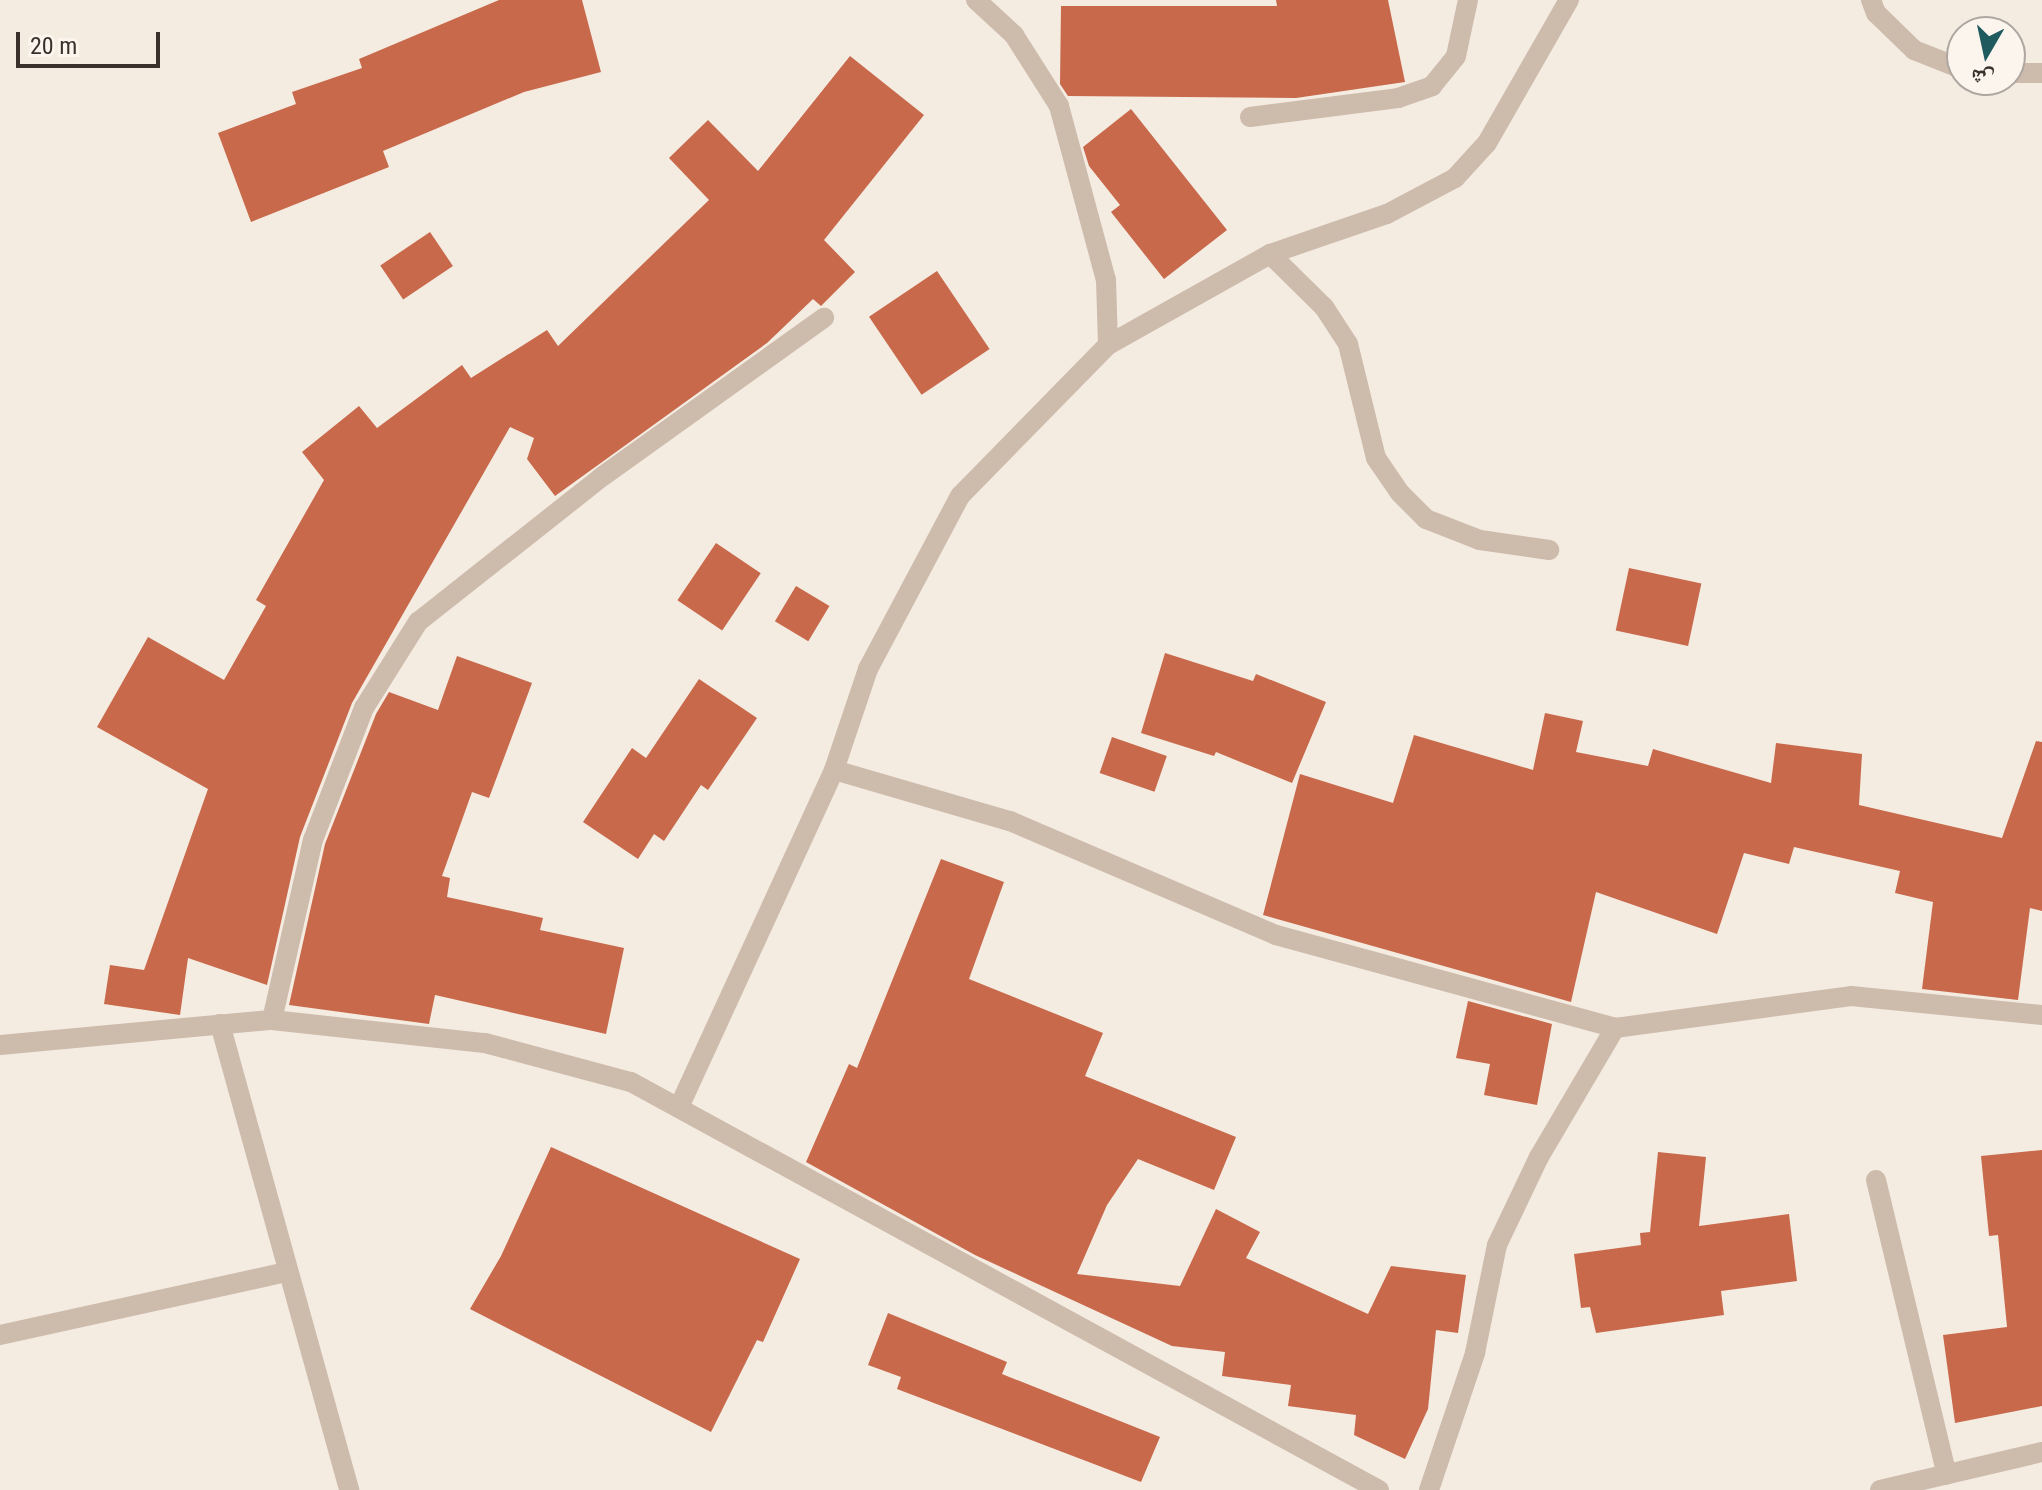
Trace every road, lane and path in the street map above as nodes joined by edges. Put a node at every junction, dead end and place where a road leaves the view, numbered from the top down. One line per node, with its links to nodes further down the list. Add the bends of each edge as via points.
1 (976, 0): 9 (street, via 1014,35 1059,106 1106,280)
2 (1468, 0): 6 (street, via 1456,56 1432,86 1398,98)
3 (1569, 0): 7 (street, via 1487,143 1455,178 1387,214)
4 (1871, 0): 5 (street, via 1876,13 1914,50)
5 (1946, 63)
6 (1250, 117)
7 (1270, 254): 9 (street); 10 (street, via 1324,307 1348,344 1376,458 1400,493 1426,519 1480,540)
8 (824, 318): 13 (street, via 603,476 418,622 364,708 313,840)
9 (1108, 345): 11 (street, via 960,496 868,669)
10 (1549, 550)
11 (834, 770): 15 (street, via 1010,821 1276,935); 17 (street)
12 (2042, 1015): 15 (street, via 1851,996)
13 (272, 1020): 14 (street); 17 (street, via 485,1043 631,1082)
14 (220, 1024): 16 (street); 19 (street)
15 (1615, 1028): 25 (street, via 1539,1157 1497,1245 1475,1353)
16 (0, 1045)
17 (680, 1105): 24 (street)
18 (1876, 1180): 22 (street)
19 (286, 1272): 20 (street); 23 (street)
20 (0, 1335)
21 (2042, 1452): 22 (street)
22 (1947, 1475): 26 (street)
23 (349, 1490)
24 (1379, 1490)
25 (1429, 1490)
26 (1880, 1490)

